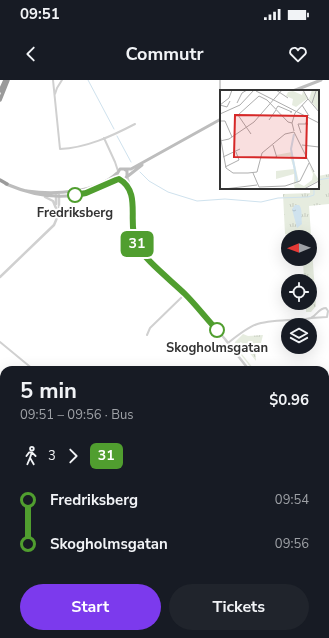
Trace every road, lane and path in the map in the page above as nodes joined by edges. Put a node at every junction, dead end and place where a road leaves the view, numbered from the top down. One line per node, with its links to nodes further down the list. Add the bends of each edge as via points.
1 (7, 80): 8 (highway); 10 (highway)
2 (53, 80): 9 (street)
3 (62, 80): 9 (street)
4 (318, 80): 6 (main road)
5 (321, 80): 6 (main road)
6 (307, 85): 7 (main road)
7 (295, 90)
8 (0, 91)
9 (54, 97): 13 (street, via 60,149 76,148)
10 (0, 100)
11 (220, 120): 14 (main road)
12 (135, 124): 13 (street)
13 (104, 138): 15 (street)
14 (157, 156): 16 (main road, via 131,169); 18 (main road)
15 (115, 162): 16 (street); 17 (street)
16 (124, 169): 17 (main road); 18 (main road)
17 (117, 172): 19 (main road); 23 (main road, via 92,186)
18 (128, 176): 19 (main road); 24 (street)
19 (120, 179): 23 (main road, via 86,193); 24 (street, via 128,185)
20 (0, 181): 21 (highway)
21 (7, 184): 22 (main road)
22 (20, 190): 23 (main road); 25 (main road)
23 (58, 194): 25 (main road); 26 (street); 27 (street)
24 (132, 194): 29 (street, via 133,231 136,243)
25 (40, 195): 26 (street, via 53,201)
26 (56, 207): 27 (street)
27 (58, 217): 28 (street, via 52,228)
28 (0, 277)
29 (185, 294): 32 (street, via 150,328); 34 (street)
30 (311, 318): 30 (street, via 322,309 326,308 328,311 327,317)
31 (281, 320): 34 (street, via 261,322 248,327)
32 (147, 335)
33 (0, 342): 35 (street)
34 (228, 343): 36 (street)
35 (29, 366)
36 (246, 366)

